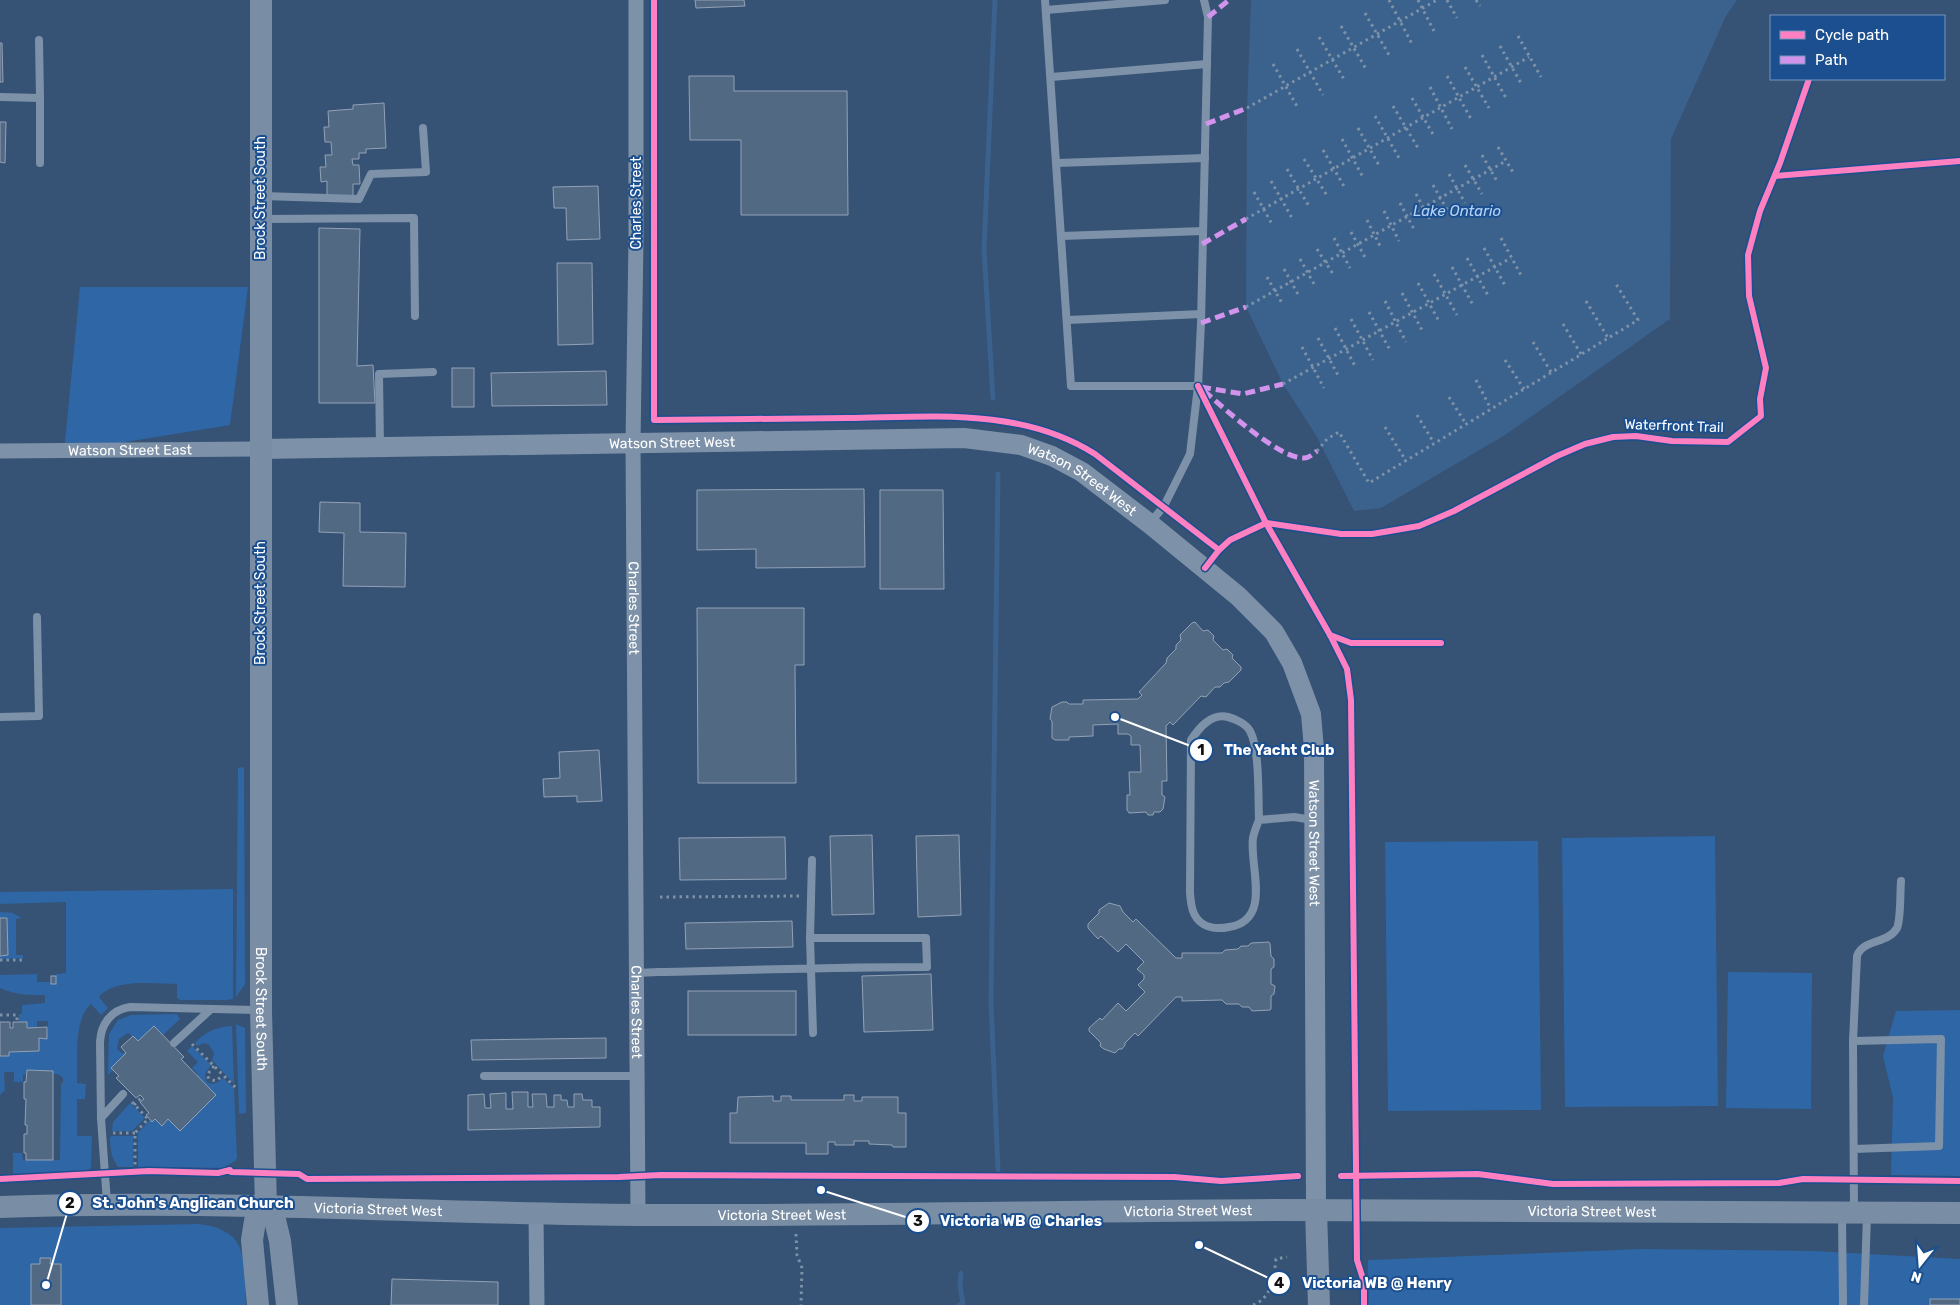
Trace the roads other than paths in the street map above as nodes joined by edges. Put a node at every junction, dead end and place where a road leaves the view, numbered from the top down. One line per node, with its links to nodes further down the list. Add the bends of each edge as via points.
1 (261, 0): 16 (main road, Brock Street South)
2 (636, 0): 25 (street, Charles Street)
3 (1045, 0): 6 (lane)
4 (1165, 0): 6 (lane)
5 (1204, 0): 8 (lane, via 1208,17)
6 (1046, 10): 9 (lane)
7 (39, 40): 11 (lane)
8 (1207, 64): 9 (lane); 13 (lane)
9 (1051, 77): 15 (lane)
10 (0, 97): 11 (lane)
11 (40, 98): 14 (lane)
12 (423, 128): 16 (lane, via 426,172 371,174 359,199)
13 (1205, 158): 15 (lane); 18 (lane)
14 (40, 163)
15 (1057, 163): 19 (lane)
16 (260, 196): 17 (main road, Brock Street South)
17 (260, 219): 21 (lane, via 414,218); 27 (main road, Brock Street South)
18 (1203, 231): 19 (lane); 20 (lane)
19 (1062, 236): 22 (lane)
20 (1201, 314): 22 (lane); 24 (lane)
21 (415, 316)
22 (1068, 320): 24 (lane, via 1071,386)
23 (433, 372): 26 (lane, via 379,374)
24 (1198, 386): 29 (lane, via 1190,454 1164,506)
25 (633, 443): 26 (street, Watson Street West); 29 (street, Watson Street West, via 964,438 1021,445 1082,472); 38 (street, Charles Street)
26 (380, 448): 27 (street, Watson Street West)
27 (260, 449): 28 (street, Watson Street East); 40 (main road, Brock Street South)
28 (0, 451)
29 (1150, 524): 33 (street, Watson Street West, via 1258,615 1274,632 1292,663 1311,714)
30 (37, 617): 31 (lane, via 39,716)
31 (0, 717)
32 (1259, 820): 32 (lane, via 1253,838 1257,897 1253,909 1246,920 1234,926 1216,929 1202,923 1191,910 1191,740 1199,728 1214,718 1224,716 1236,720 1249,730 1254,742); 33 (lane, via 1294,817)
33 (1315, 820): 52 (street, Watson Street West)
34 (812, 860): 36 (lane)
35 (1900, 881): 42 (lane, via 1898,926 1890,936 1859,950 1857,956)
36 (810, 938): 37 (lane); 37 (lane, via 926,938 927,967)
37 (810, 969): 38 (lane); 41 (lane)
38 (636, 973): 45 (street, Charles Street)
39 (210, 1010): 40 (lane); 43 (lane); 47 (lane, via 130,1007 112,1014 101,1036)
40 (261, 1010): 51 (main road, Brock Street South)
41 (813, 1033)
42 (1853, 1041): 48 (lane); 48 (lane, via 1941,1039 1939,1146)
43 (174, 1043)
44 (484, 1076): 45 (lane)
45 (636, 1076): 56 (street, Charles Street)
46 (123, 1094): 47 (lane)
47 (101, 1118): 49 (lane)
48 (1854, 1149): 55 (lane)
49 (107, 1204): 50 (main road, Victoria Street West); 51 (main road, Victoria Street West)
50 (0, 1207)
51 (266, 1207): 54 (main road, Victoria Street West); 57 (main road, via 255,1221 252,1240); 58 (main road, Brock Street South, via 275,1220 280,1241)
52 (1316, 1210): 55 (main road, Victoria Street West); 56 (main road, Victoria Street West); 60 (main road)
53 (1960, 1213): 55 (main road, Victoria Street West)
54 (536, 1214): 56 (main road, Victoria Street West); 59 (street)
55 (1854, 1214): 61 (lane); 62 (lane)
56 (638, 1215)
57 (258, 1305)
58 (287, 1305)
59 (537, 1305)
60 (1319, 1305)
61 (1843, 1305)
62 (1864, 1305)

